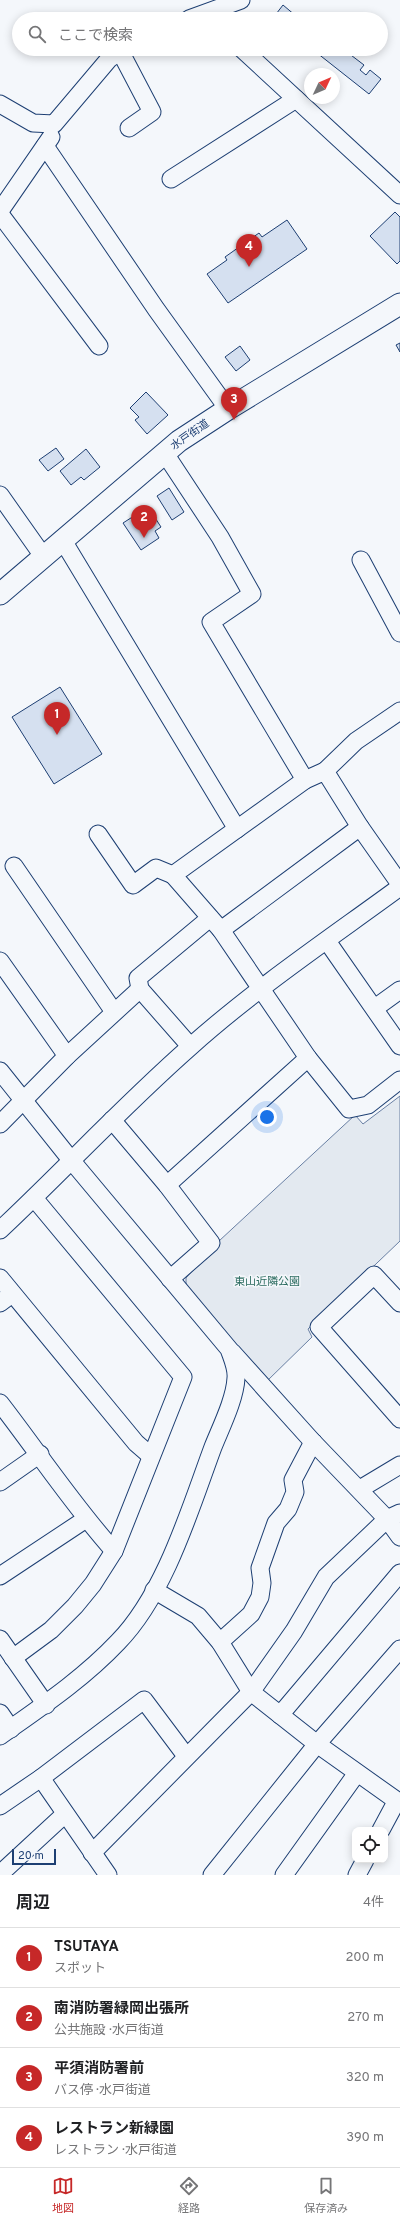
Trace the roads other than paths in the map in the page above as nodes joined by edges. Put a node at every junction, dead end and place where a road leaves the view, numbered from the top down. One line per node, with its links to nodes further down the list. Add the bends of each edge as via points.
1 (241, 0): 2 (street)
2 (204, 12)
3 (113, 56): 8 (street)
4 (125, 56): 9 (street, via 152,112)
5 (250, 56): 6 (street)
6 (296, 99): 11 (street); 12 (street)
7 (0, 104): 8 (street, via 33,123)
8 (54, 124): 10 (street)
9 (128, 128)
10 (45, 146): 13 (street); 16 (street)
11 (171, 180)
12 (400, 195)
13 (0, 213): 15 (street)
14 (400, 304): 16 (main road, 水戸街道)
15 (99, 346)
16 (228, 409): 17 (main road, 水戸街道)
17 (164, 452): 19 (main road, 水戸街道); 26 (street, via 220,537 252,594 211,622)
18 (0, 495): 20 (street)
19 (62, 539): 20 (main road, 水戸街道); 28 (street)
20 (44, 556): 22 (main road, 水戸街道)
21 (361, 560): 23 (street)
22 (0, 594)
23 (400, 633)
24 (400, 711): 25 (street, via 356,741)
25 (325, 772): 26 (street); 27 (street)
26 (305, 780): 28 (street)
27 (360, 827): 32 (street); 34 (street)
28 (237, 829): 31 (street)
29 (98, 834): 31 (street, via 133,885 156,868)
30 (14, 866): 41 (street)
31 (173, 874): 34 (street)
32 (400, 884)
33 (400, 887): 35 (street)
34 (215, 924): 37 (street); 38 (street, via 138,978)
35 (327, 941): 37 (street); 40 (street)
36 (0, 961): 44 (street)
37 (261, 988): 42 (street); 45 (street)
38 (140, 989): 41 (street); 42 (street)
39 (400, 990): 40 (street)
40 (375, 1008): 43 (street)
41 (114, 1012): 44 (street)
42 (190, 1046): 49 (street)
43 (400, 1046)
44 (67, 1056): 48 (street)
45 (308, 1058): 47 (street, via 349,1109 368,1105); 52 (street)
46 (0, 1071): 48 (street)
47 (400, 1080)
48 (24, 1100): 50 (street); 51 (street)
49 (112, 1120): 51 (street); 52 (street)
50 (0, 1124)
51 (71, 1160): 53 (street); 56 (street)
52 (167, 1186): 56 (street, via 211,1243)
53 (34, 1198): 54 (street); 64 (street, via 183,1377)
54 (0, 1230)
55 (0, 1278): 57 (street)
56 (170, 1279): 59 (street)
57 (6, 1298): 64 (street, via 136,1443)
58 (400, 1303): 61 (street, via 374,1275 319,1327)
59 (228, 1349): 62 (street); 74 (street, via 235,1364 236,1378 233,1391 178,1540)
60 (0, 1403): 63 (street)
61 (400, 1419)
62 (313, 1442): 67 (street); 76 (street, via 293,1480 295,1492 288,1509 276,1523 260,1568 260,1597 251,1614)
63 (40, 1454): 66 (street); 69 (street)
64 (151, 1456): 71 (street)
65 (400, 1465): 67 (street)
66 (0, 1482)
67 (360, 1490): 68 (street)
68 (394, 1516): 70 (street); 79 (street, via 326,1577 294,1631)
69 (86, 1519): 71 (street); 73 (street)
70 (400, 1537)
71 (114, 1551): 78 (street, via 75,1606 51,1630)
72 (400, 1573): 82 (street)
73 (0, 1576)
74 (154, 1590): 76 (street, via 198,1616); 80 (street, via 119,1642)
75 (0, 1639): 78 (street)
76 (220, 1642): 79 (street)
77 (400, 1649): 84 (street)
78 (13, 1658): 80 (street)
79 (251, 1692): 82 (street); 85 (street)
80 (46, 1705): 83 (street)
81 (0, 1713): 83 (street)
82 (280, 1715): 84 (street)
83 (6, 1733)
84 (317, 1744): 86 (street); 96 (street)
85 (186, 1756): 87 (street, via 144,1700); 92 (street)
86 (357, 1773): 88 (street); 97 (street)
87 (41, 1778): 89 (street); 90 (street)
88 (398, 1803): 91 (street)
89 (0, 1806)
90 (65, 1814): 92 (street); 94 (street)
91 (383, 1827)
92 (92, 1853): 95 (street)
93 (363, 1863): 98 (street)
94 (0, 1874)
95 (108, 1875)
96 (212, 1875)
97 (284, 1875)
98 (357, 1875)

